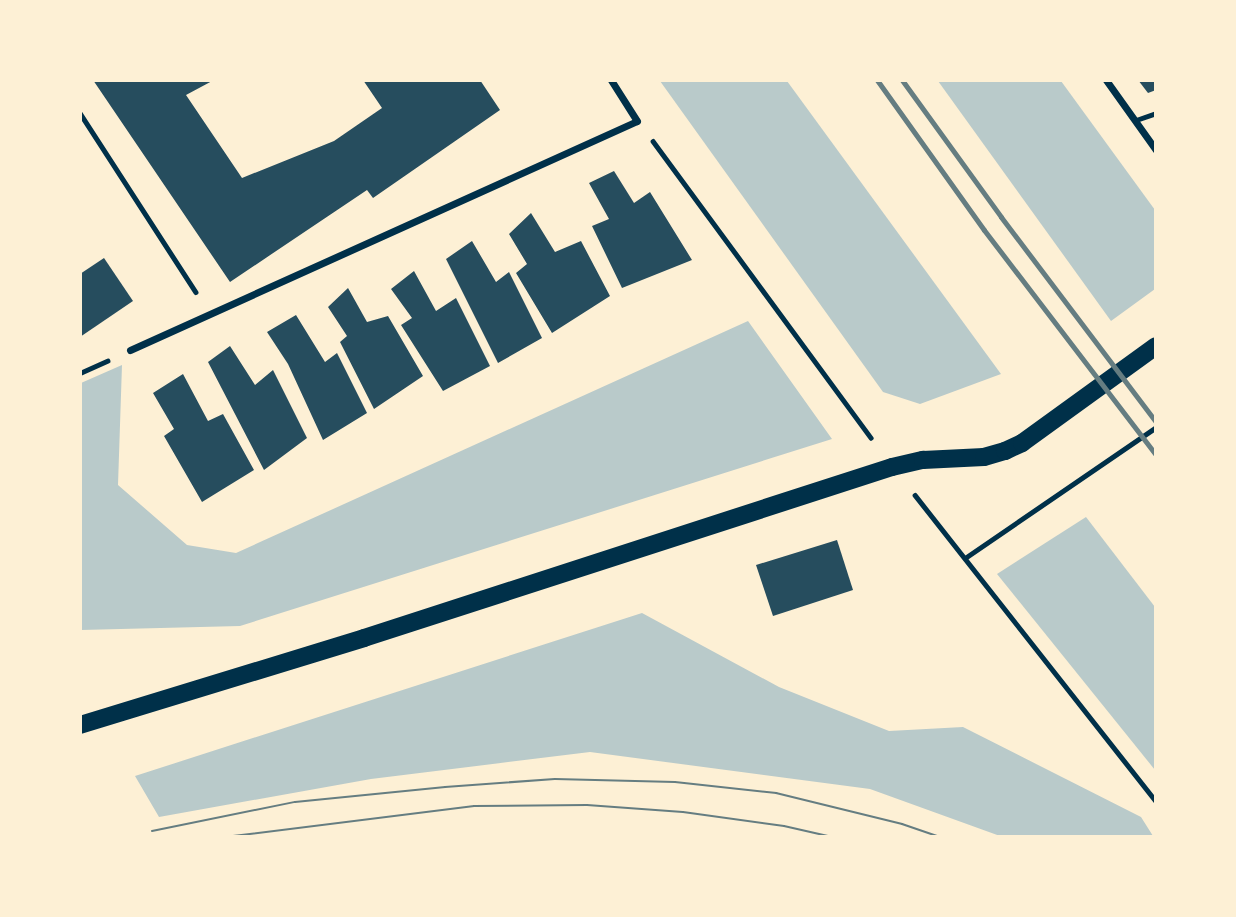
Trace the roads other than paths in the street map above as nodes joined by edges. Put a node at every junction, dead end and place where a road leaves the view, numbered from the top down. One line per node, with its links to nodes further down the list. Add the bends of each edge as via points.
1 (611, 80): 7 (street, via 638,121)
2 (1106, 80): 4 (street)
3 (1156, 113): 4 (lane)
4 (1136, 120): 5 (street)
5 (1156, 150)
6 (1156, 346): 8 (main road, via 1022,443 984,457 923,460 892,467)
7 (130, 350)
8 (80, 725)

